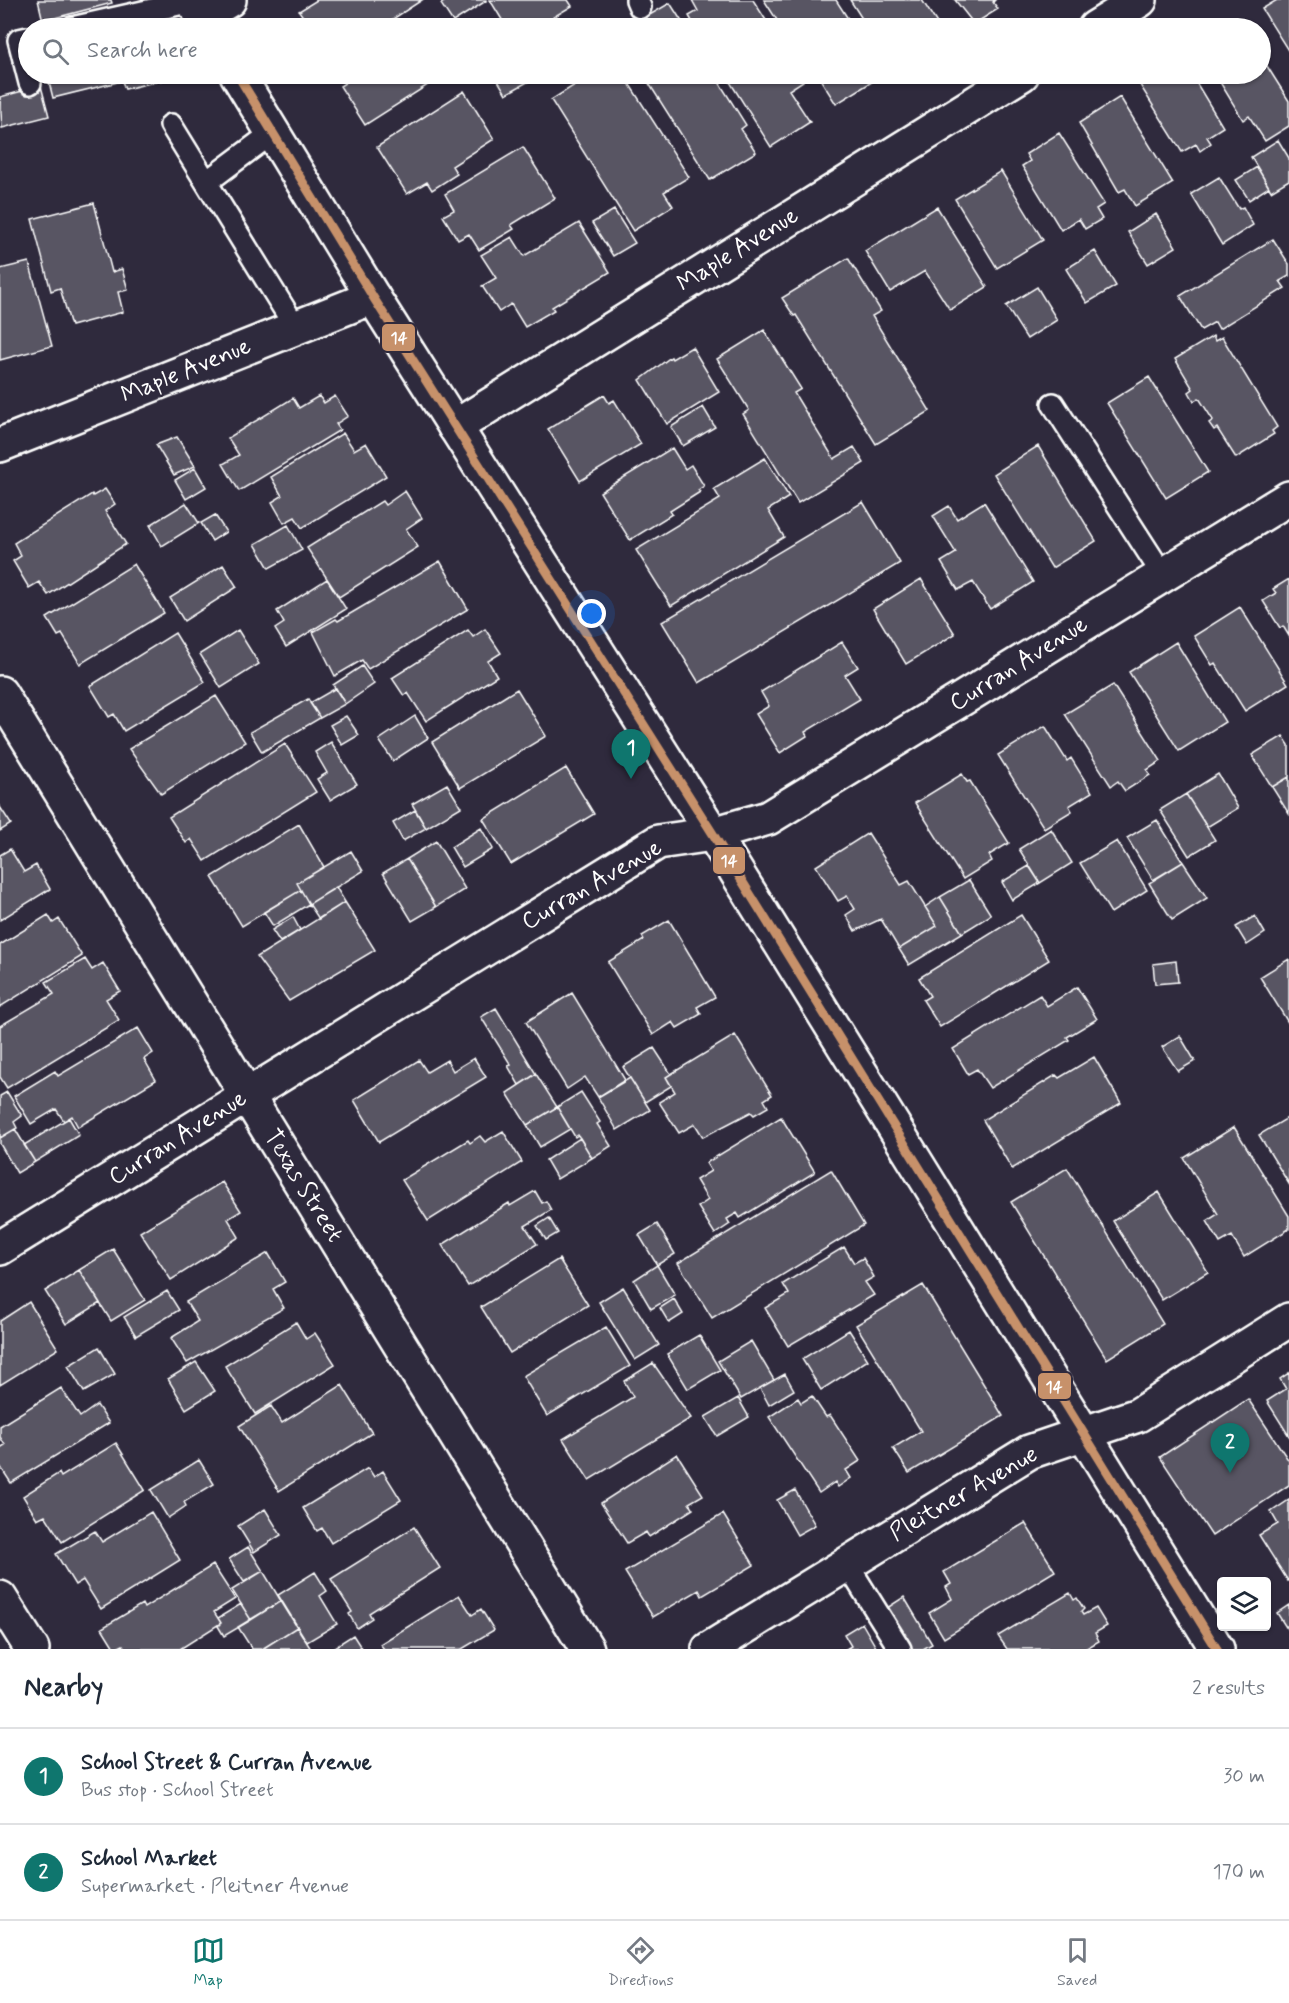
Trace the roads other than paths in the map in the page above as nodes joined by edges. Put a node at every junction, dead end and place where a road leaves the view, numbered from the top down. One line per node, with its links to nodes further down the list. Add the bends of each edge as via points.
1 (1140, 0): 4 (street)
2 (205, 9): 3 (lane)
3 (142, 18)
4 (1111, 18)
5 (243, 84): 8 (street)
6 (1006, 84): 13 (street, Maple Avenue)
7 (171, 125): 9 (lane)
8 (272, 133): 9 (lane); 10 (street)
9 (208, 181): 11 (lane)
10 (373, 297): 11 (street, Maple Avenue); 13 (street)
11 (296, 328): 14 (street, Maple Avenue)
12 (1053, 404): 16 (lane)
13 (455, 427): 18 (street)
14 (0, 445)
15 (1289, 498): 16 (street, Curran Avenue)
16 (1163, 575): 18 (street, Curran Avenue, via 768,818)
17 (0, 693): 19 (street, Texas Street)
18 (714, 834): 19 (street, Curran Avenue, via 658,842); 22 (street)
19 (247, 1096): 20 (street, Curran Avenue); 26 (street, Texas Street)
20 (0, 1248)
21 (1289, 1320): 22 (street, Pleitner Avenue, via 1138,1415)
22 (1085, 1433): 23 (street, Pleitner Avenue, via 1029,1452); 29 (street)
23 (847, 1564): 27 (street, Pleitner Avenue); 28 (lane)
24 (0, 1598): 25 (street)
25 (32, 1649)
26 (586, 1649)
27 (709, 1649)
28 (900, 1649)
29 (1217, 1649)

